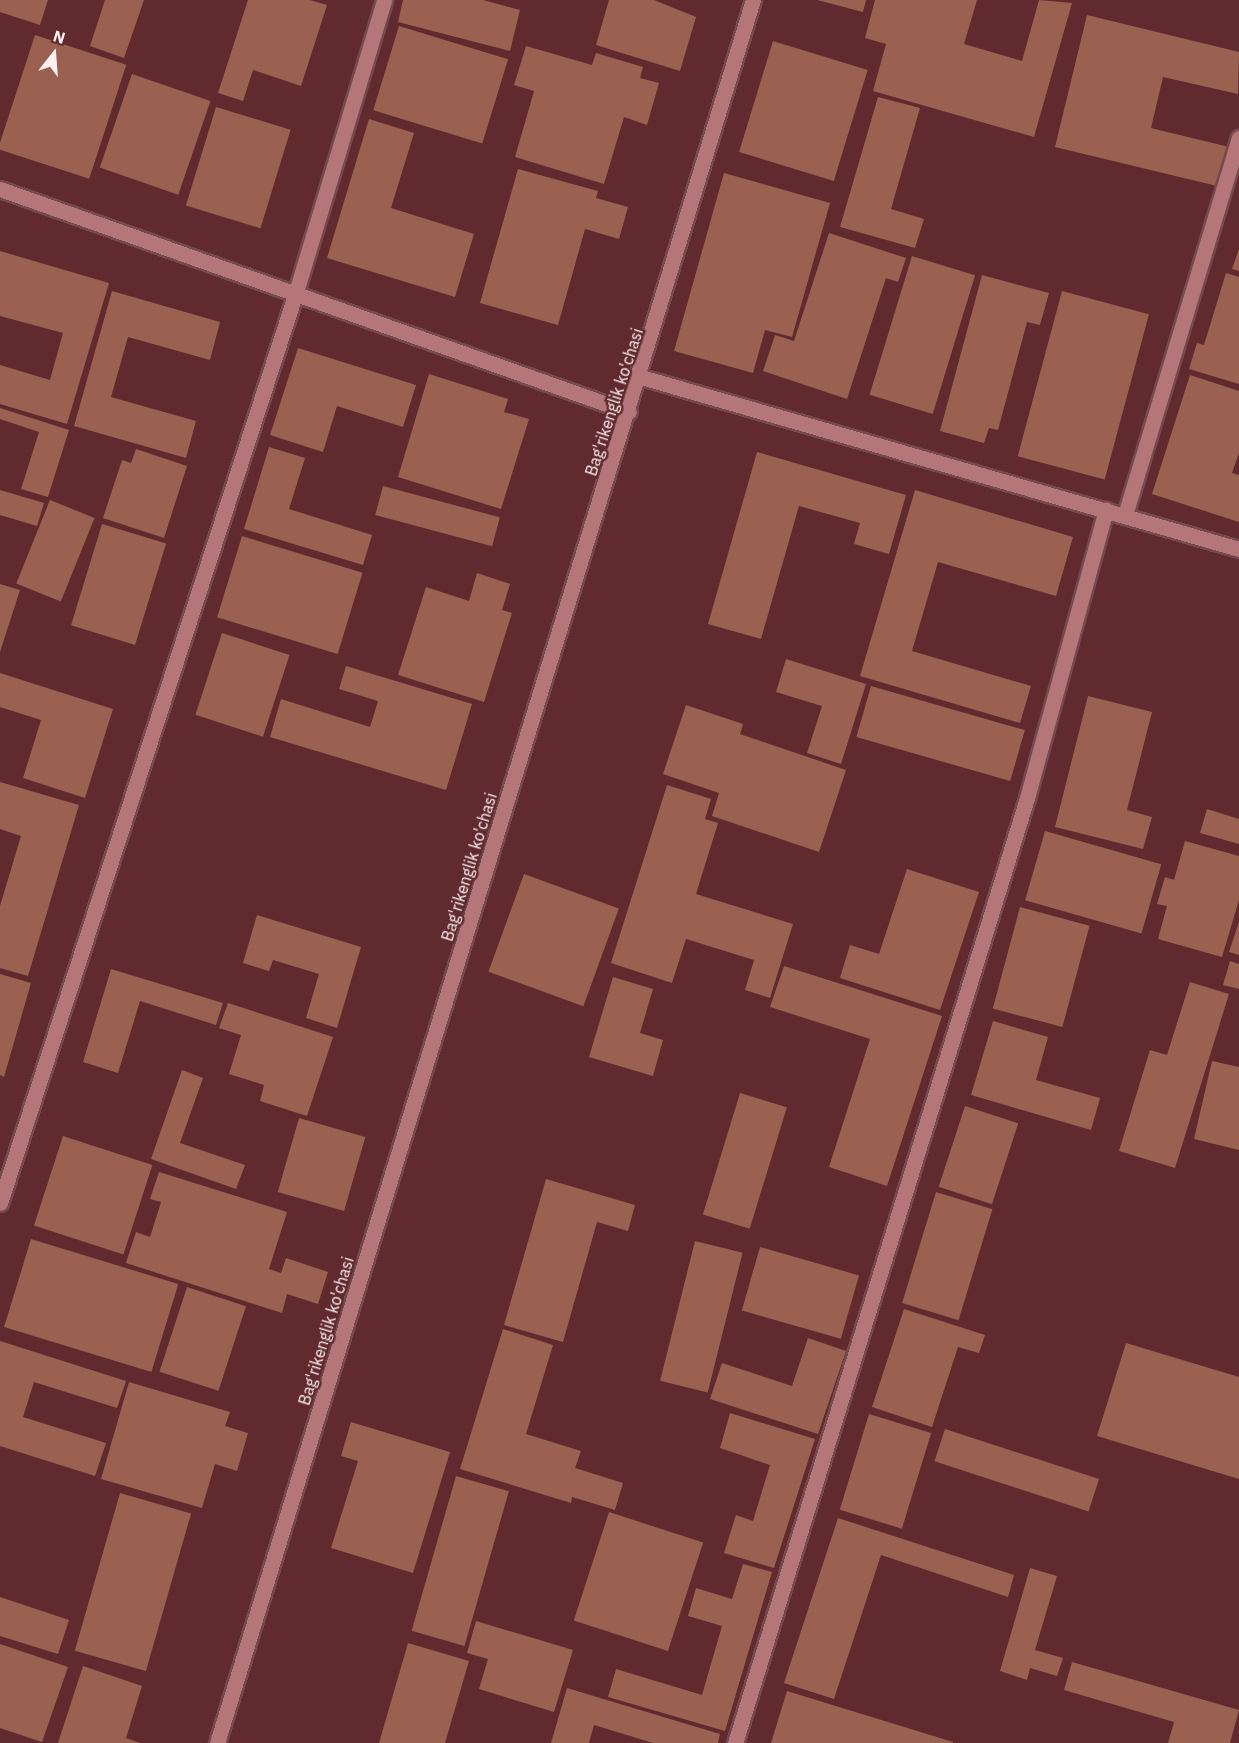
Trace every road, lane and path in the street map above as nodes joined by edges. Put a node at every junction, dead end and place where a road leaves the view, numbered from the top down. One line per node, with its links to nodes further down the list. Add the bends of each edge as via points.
1 (384, 0): 5 (main road)
2 (753, 0): 6 (main road, Bag'rikenglik ko'chasi)
3 (1239, 138): 9 (main road)
4 (0, 189): 5 (main road)
5 (296, 292): 7 (main road); 11 (main road)
6 (641, 377): 7 (main road, Bag'rikenglik ko'chasi); 8 (main road)
7 (629, 412): 12 (main road, Bag'rikenglik ko'chasi)
8 (1106, 510): 9 (main road); 13 (main road, via 1027,798)
9 (1125, 515): 10 (main road)
10 (1239, 549)
11 (0, 1203)
12 (217, 1743)
13 (735, 1743)

